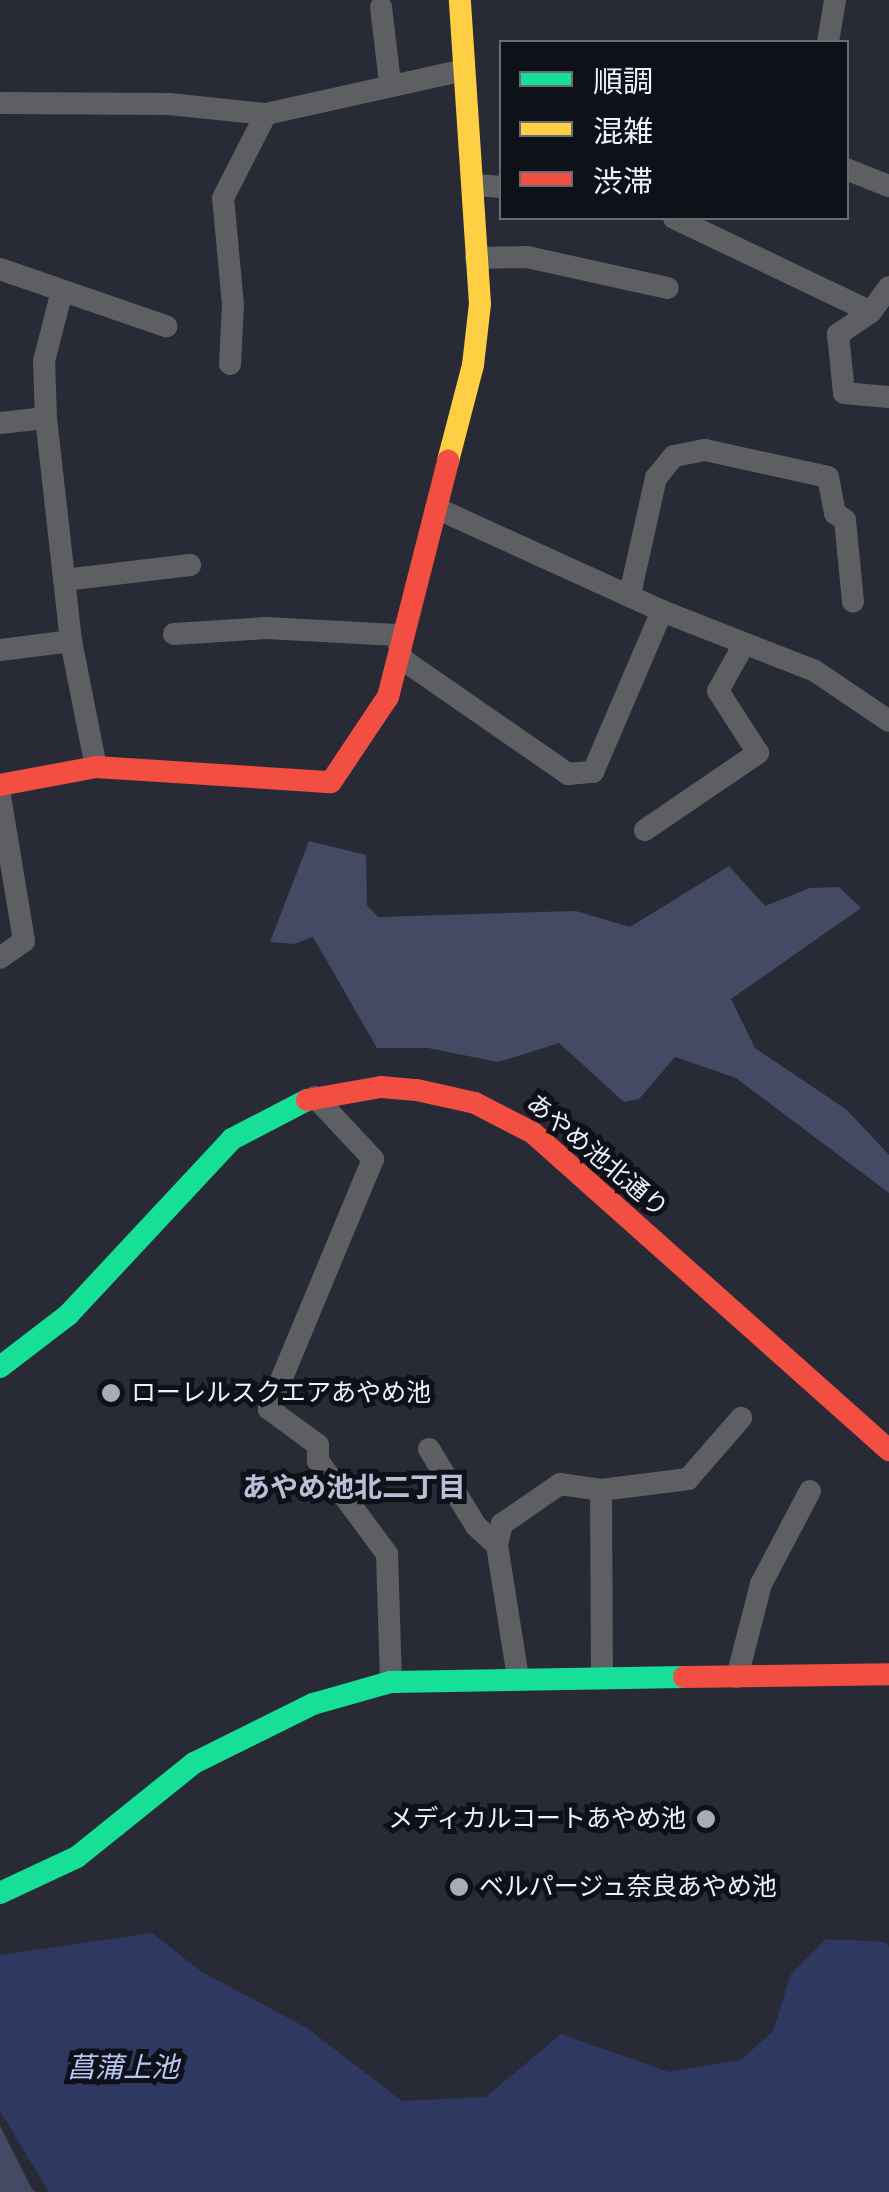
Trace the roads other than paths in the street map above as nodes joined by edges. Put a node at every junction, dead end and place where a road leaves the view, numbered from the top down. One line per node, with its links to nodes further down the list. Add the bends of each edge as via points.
1 (460, 0): 5 (street)
2 (835, 0): 4 (street)
3 (381, 6): 6 (street)
4 (828, 40)
5 (464, 70): 6 (street); 10 (street)
6 (390, 82): 8 (street)
7 (0, 102): 8 (street, via 170,104)
8 (266, 114): 21 (street, via 223,198 233,305)
9 (849, 170): 11 (street)
10 (474, 184): 12 (street); 14 (street)
11 (889, 186)
12 (499, 188)
13 (705, 223): 19 (street)
14 (476, 258): 17 (street, via 527,257); 25 (street, via 480,304 472,365)
15 (0, 269): 18 (street)
16 (889, 287): 19 (street)
17 (668, 288)
18 (62, 291): 20 (street); 23 (street, via 44,361)
19 (871, 312): 22 (street, via 838,334 844,393)
20 (166, 326)
21 (230, 364)
22 (889, 398)
23 (46, 418): 24 (street); 27 (street)
24 (0, 423)
25 (436, 508): 28 (street); 35 (street)
26 (190, 565): 27 (street)
27 (64, 580): 32 (street)
28 (630, 594): 29 (street, via 656,478 674,456 705,450 828,477 835,513 844,520); 30 (street)
29 (853, 602)
30 (662, 611): 33 (street); 35 (street, via 593,772 568,774)
31 (174, 634): 35 (street, via 266,628 397,635)
32 (71, 642): 34 (street); 37 (street)
33 (744, 644): 36 (street, via 815,671); 40 (street, via 718,690 758,754)
34 (0, 650)
35 (402, 659): 37 (street, via 388,697 331,782)
36 (889, 720)
37 (96, 767): 38 (street)
38 (0, 785)
39 (0, 796): 41 (street, via 24,940)
40 (645, 830)
41 (0, 958)
42 (315, 1097): 43 (street, あやめ池北通り, via 270,1114 232,1139 68,1315); 46 (street, あやめ池北通り, via 399,1088 504,1114); 54 (street, via 372,1159 269,1410 318,1444 318,1462 387,1554)
43 (0, 1367)
44 (741, 1418): 47 (street, via 688,1479)
45 (429, 1449): 49 (street, via 476,1526)
46 (889, 1450)
47 (602, 1490): 49 (street, via 560,1484 502,1524); 52 (street)
48 (810, 1490): 53 (street, via 761,1584)
49 (497, 1544): 51 (street)
50 (889, 1674): 53 (street)
51 (518, 1677): 52 (street); 54 (street)
52 (602, 1677): 53 (street)
53 (737, 1677)
54 (391, 1682): 55 (street, via 312,1704 194,1763 77,1857)
55 (0, 1893)

